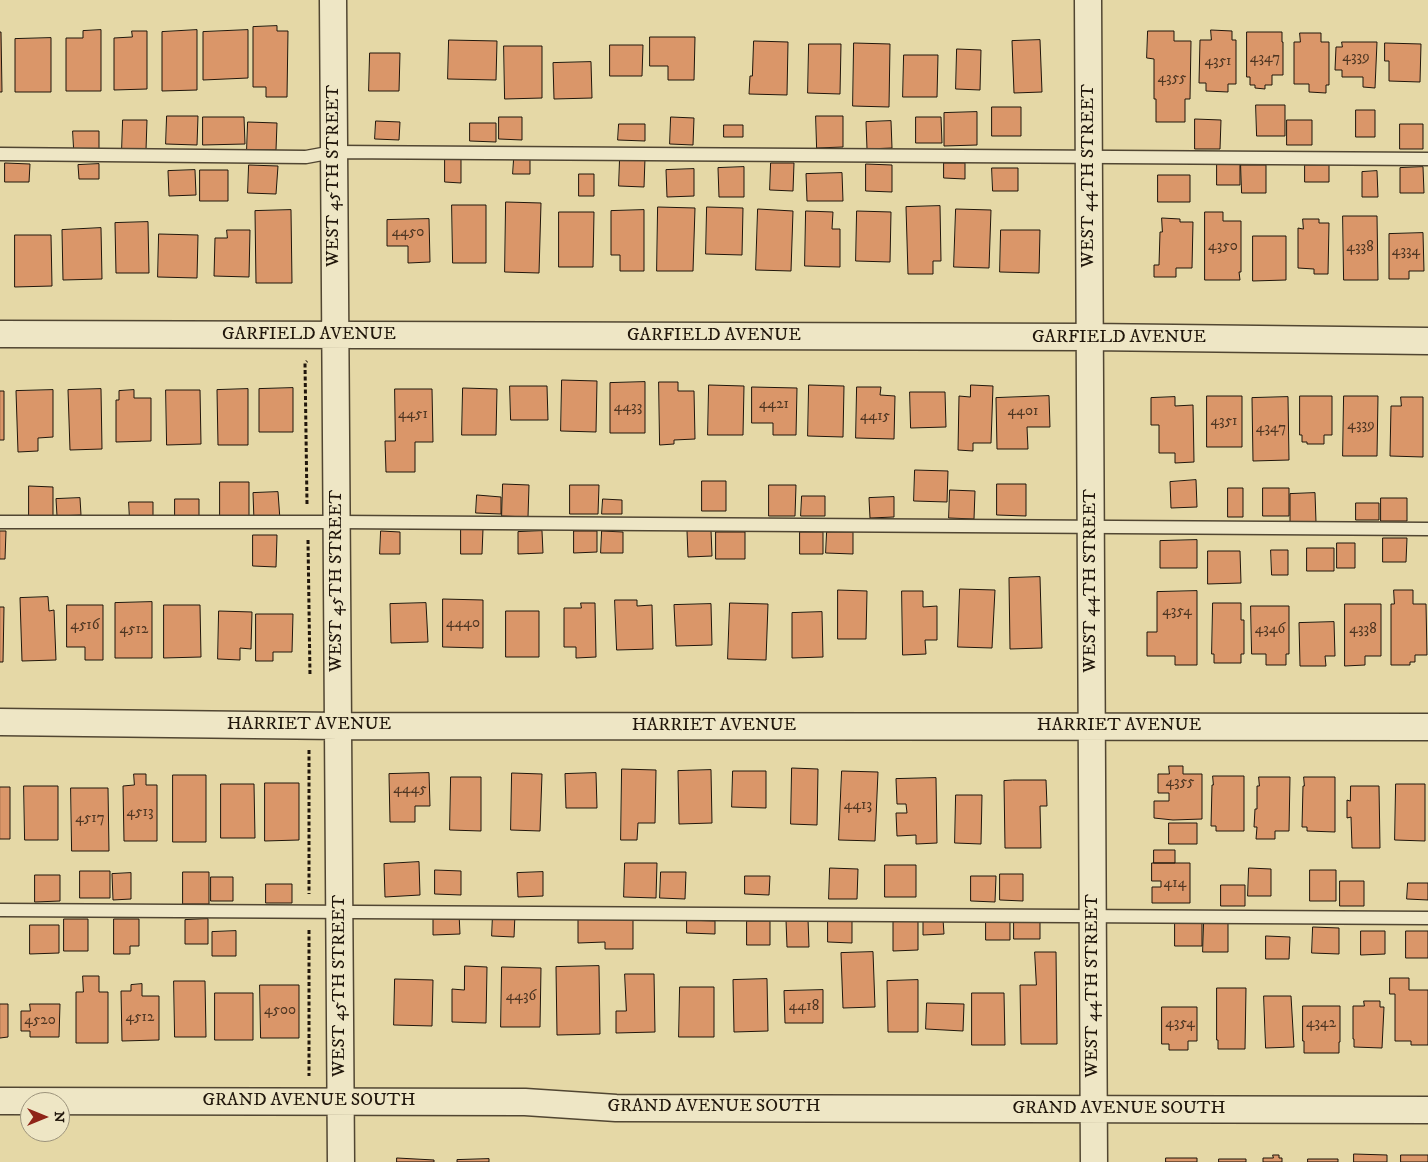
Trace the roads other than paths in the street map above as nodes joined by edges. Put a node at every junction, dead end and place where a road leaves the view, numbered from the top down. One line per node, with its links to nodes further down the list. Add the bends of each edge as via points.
1 (333, 0): 3 (street, WEST 45TH STREET)
2 (1088, 0): 5 (street, WEST 44TH STREET)
3 (333, 152): 4 (lane, via 306,157); 5 (lane); 8 (street, WEST 45TH STREET)
4 (0, 154)
5 (1088, 157): 6 (lane); 9 (street, WEST 44TH STREET)
6 (1428, 159)
7 (0, 334): 8 (street, GARFIELD AVENUE)
8 (335, 335): 9 (street, GARFIELD AVENUE); 12 (street, WEST 45TH STREET)
9 (1090, 337): 10 (street, GARFIELD AVENUE); 13 (street, WEST 44TH STREET)
10 (1428, 341)
11 (0, 522): 12 (lane)
12 (336, 522): 13 (lane); 16 (street, WEST 45TH STREET)
13 (1091, 528): 14 (lane); 17 (street, WEST 44TH STREET)
14 (1428, 529)
15 (0, 722): 16 (street, HARRIET AVENUE)
16 (338, 726): 17 (street, HARRIET AVENUE); 20 (street, WEST 45TH STREET)
17 (1092, 726): 18 (street, HARRIET AVENUE); 21 (street, WEST 44TH STREET)
18 (1428, 727)
19 (0, 910): 20 (lane)
20 (339, 911): 21 (lane); 24 (street, WEST 45TH STREET)
21 (1093, 917): 22 (lane); 25 (street, WEST 44TH STREET)
22 (1428, 918)
23 (0, 1101): 24 (street, GRAND AVENUE SOUTH)
24 (341, 1102): 25 (street, GRAND AVENUE SOUTH, via 525,1102 616,1108); 27 (street, WEST 45TH STREET)
25 (1094, 1108): 26 (street, GRAND AVENUE SOUTH); 28 (street, WEST 44TH STREET)
26 (1428, 1110)
27 (341, 1162)
28 (1094, 1162)

